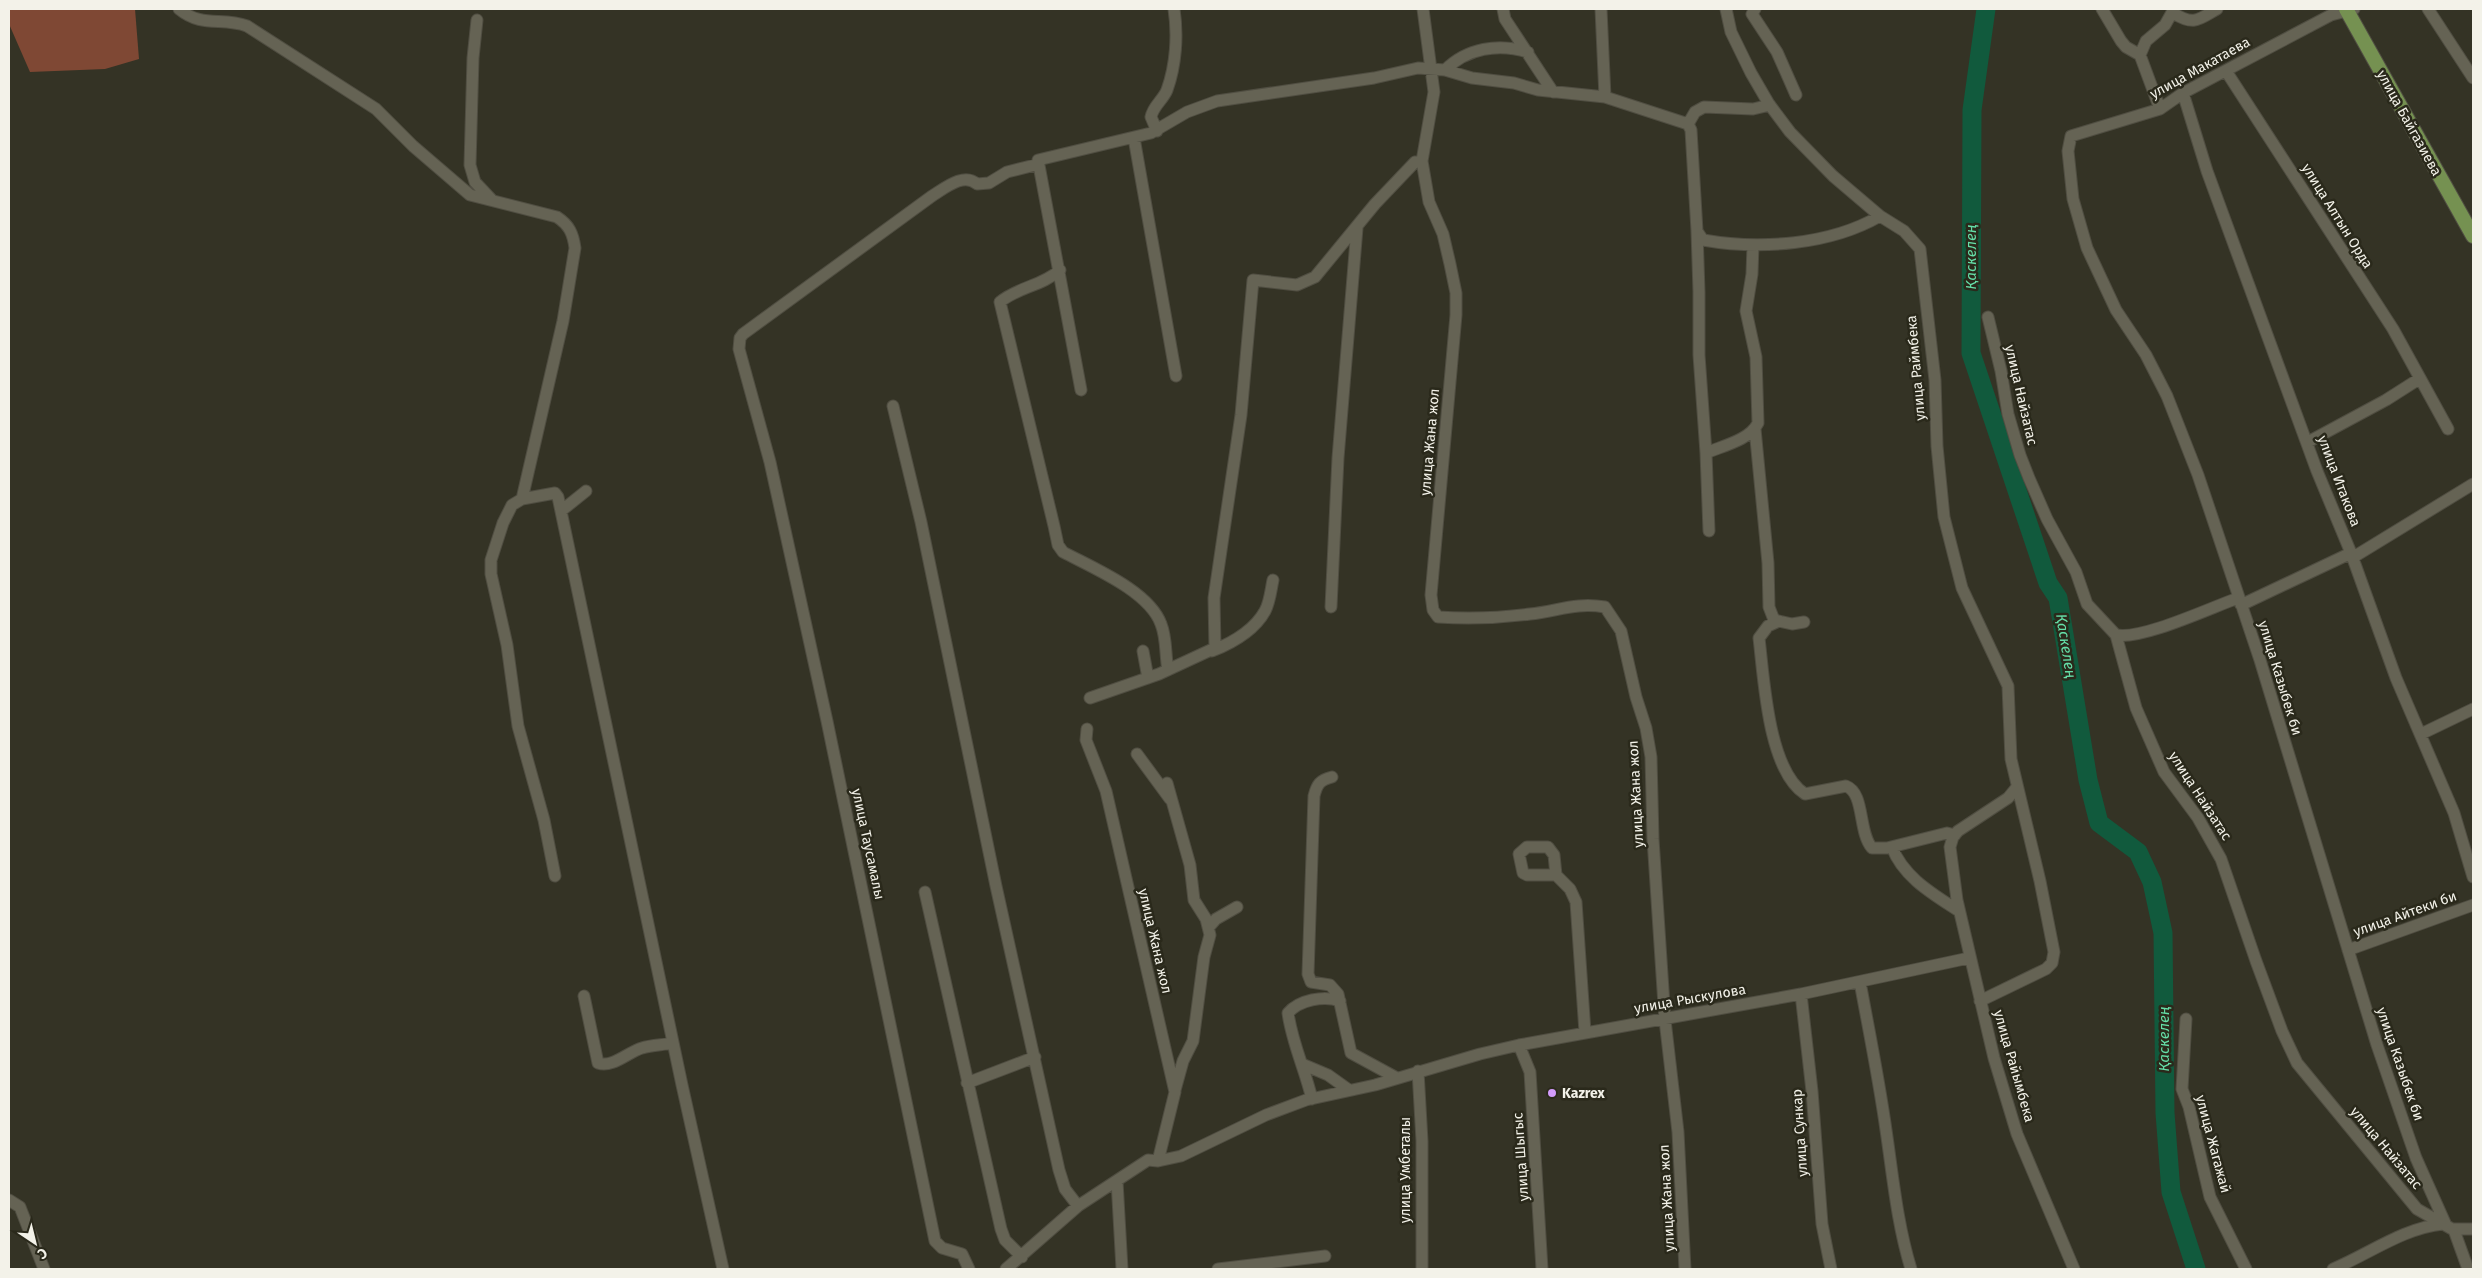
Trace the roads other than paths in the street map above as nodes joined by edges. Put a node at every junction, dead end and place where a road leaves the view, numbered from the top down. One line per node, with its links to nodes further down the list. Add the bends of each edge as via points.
1 (179, 9): 32 (street, via 202,22 239,23 267,38 376,110 470,195)
2 (1174, 9): 27 (street, via 1174,64 1166,92 1151,117)
3 (1423, 9): 16 (street)
4 (1601, 9): 23 (street)
5 (1726, 9): 24 (street, улица Раймбека, via 1735,40)
6 (1755, 9): 22 (street, via 1752,14 1777,52)
7 (2102, 9): 15 (street, via 2121,41)
8 (2217, 9): 12 (street, via 2195,21 2183,19)
9 (2349, 9): 18 (street, улица Макатаева, via 2331,15); 36 (main road, улица Байгазиева)
10 (2428, 9): 19 (street)
11 (1502, 10): 14 (street)
12 (2174, 11): 15 (street, via 2146,41)
13 (477, 20): 32 (street, via 470,165 475,182)
14 (1528, 52): 17 (street, via 1481,49 1462,56); 20 (street)
15 (2140, 55): 25 (street)
16 (1432, 70): 17 (street); 27 (street, via 1418,68 1374,78 1217,101 1187,112); 30 (street, via 1434,92)
17 (1445, 70): 20 (street)
18 (2226, 71): 21 (street, улица Макатаева); 41 (street, улица Алтын Орда, via 2393,329)
19 (2473, 78)
20 (1553, 92): 23 (street)
21 (2183, 93): 25 (street, улица Макатаева); 46 (street, улица Итакова, via 2207,171)
22 (1796, 95)
23 (1605, 98): 26 (street)
24 (1770, 105): 26 (street, via 1753,109 1704,108 1695,112); 33 (street, улица Раймбека, via 1790,132 1833,176)
25 (2160, 109): 29 (street, улица Макатаева, via 2077,132 2071,136)
26 (1688, 124): 35 (street, via 1691,130)
27 (1157, 131): 28 (street)
28 (1134, 138): 31 (street, улица Таусамалы, via 1038,160); 40 (street)
29 (2068, 151): 55 (street, улица Казыбек би, via 2073,199 2087,248 2116,310 2146,355 2167,396 2198,475)
30 (1422, 161): 34 (street, via 1416,162 1401,177); 91 (street, улица Жана жол, via 1428,202 1444,234 1456,293 1431,595 1433,610 1438,617 1487,618 1587,604 1605,607 1614,618 1621,631 1646,728 1650,757)
31 (1039, 164): 38 (street); 113 (street, улица Таусамалы, via 1006,172 989,183 977,184 966,179 951,184 908,212 744,334 740,338 739,349 756,408 827,721 935,1240 942,1248 962,1254)
32 (492, 200): 50 (street, via 557,217 566,223 576,248 563,321)
33 (1880, 216): 37 (street, via 1851,231 1780,244); 71 (street, улица Раймбека, via 1904,231 1920,249 1935,380 1944,517 1962,588 2008,686 2011,759)
34 (1357, 228): 56 (street, via 1338,458); 61 (street, via 1315,277 1303,284 1253,280 1241,415 1214,598 1216,644)
35 (1696, 231): 37 (street, via 1703,240); 47 (street, via 1698,355)
36 (2473, 236)
37 (1753, 245): 44 (street, via 1746,311 1756,357 1759,415)
38 (1060, 270): 42 (street); 62 (street, via 1043,283 1010,294 1000,302 1056,535 1063,552 1134,593 1154,610 1165,638)
39 (1988, 317): 59 (street, улица Найзатас, via 2020,455 2088,604)
40 (1176, 376)
41 (2419, 379): 45 (street, улица Алтын Орда); 46 (street)
42 (1081, 390)
43 (893, 406): 95 (street, via 921,522 996,886)
44 (1756, 429): 47 (street); 57 (street, via 1769,607 1771,617)
45 (2448, 429)
46 (2308, 442): 53 (street, улица Итакова)
47 (1706, 452): 52 (street)
48 (2473, 484): 53 (street)
49 (586, 492): 51 (street)
50 (522, 499): 51 (street, via 555,493); 76 (street, via 512,505 504,523 491,560 491,574 507,645 518,726 544,820)
51 (561, 511): 93 (street)
52 (1709, 530)
53 (2351, 556): 55 (street); 67 (street, улица Итакова, via 2396,678)
54 (1273, 580): 61 (street, via 1266,610 1252,627 1234,642)
55 (2239, 602): 59 (street, via 2149,630); 83 (street, улица Казыбек би, via 2260,660)
56 (1330, 607)
57 (1779, 621): 58 (street); 74 (street, via 1768,626 1759,638 1766,704 1785,771 1805,794 1846,786 1851,788 1857,798 1867,842 1872,848)
58 (1804, 622)
59 (2116, 634): 107 (street, улица Найзатас, via 2136,708 2152,748 2221,859 2282,1031 2297,1063 2417,1209)
60 (1143, 651): 63 (street)
61 (1212, 651): 62 (street)
62 (1168, 670): 63 (street)
63 (1148, 678): 64 (street)
64 (1090, 698)
65 (2473, 709): 67 (street)
66 (1087, 729): 101 (street, улица Жана жол, via 1086,740 1106,792)
67 (2421, 734): 77 (street, улица Итакова, via 2454,813)
68 (1137, 754): 72 (street)
69 (1332, 777): 88 (street, via 1317,785 1314,796 1308,974 1314,984 1330,985)
70 (1167, 783): 72 (street)
71 (2017, 787): 73 (street, via 2008,798); 89 (street, улица Райымбека, via 2054,952 2052,963 2046,968)
72 (1174, 804): 82 (street, via 1190,865 1194,900)
73 (1954, 835): 74 (street); 81 (street, via 1950,848)
74 (1892, 847): 81 (street, via 1904,869 1918,883)
75 (1556, 874): 92 (street, via 1570,889 1576,902)
76 (555, 876)
77 (2473, 877)
78 (925, 892): 99 (street)
79 (2473, 905): 83 (street, улица Айтеки би)
80 (1237, 907): 82 (street)
81 (1959, 911): 84 (street)
82 (1210, 922): 101 (street, via 1193,1041 1183,1061)
83 (2348, 950): 107 (street, улица Казыбек би, via 2416,1158)
84 (1969, 958): 85 (street, улица Рыскулова); 89 (street)
85 (1860, 982): 86 (street, улица Рыскулова); 121 (street, via 1877,1071 1892,1184)
86 (1801, 994): 91 (street, улица Рыскулова); 120 (street, улица Сункар, via 1822,1224)
87 (584, 996): 93 (street, via 598,1063 603,1065 642,1048)
88 (1340, 1001): 96 (street, via 1325,998 1306,1002 1294,1006 1288,1013 1295,1050); 98 (street, via 1351,1053)
89 (1980, 1001): 122 (street, улица Райымбека, via 2017,1134)
90 (2186, 1019): 123 (street, улица Жагажай, via 2182,1089 2210,1197)
91 (1665, 1020): 92 (street, улица Рыскулова); 119 (street, улица Жана жол, via 1678,1132)
92 (1585, 1032): 94 (street, улица Рыскулова)
93 (673, 1043): 112 (street)
94 (1519, 1045): 97 (street, улица Рыскулова); 118 (street, улица Шыгыс, via 1530,1072)
95 (1035, 1057): 99 (street); 106 (street, via 1059,1170 1065,1190)
96 (1302, 1064): 100 (street, via 1334,1078); 102 (street)
97 (1418, 1071): 98 (street, улица Рыскулова); 117 (street, улица Умбеталы, via 1422,1141)
98 (1397, 1078): 100 (street, улица Рыскулова)
99 (967, 1083): 110 (street, via 1001,1229 1005,1240)
100 (1350, 1090): 102 (street, улица Рыскулова)
101 (1175, 1092): 103 (street, улица Жана жол)
102 (1312, 1099): 103 (street, улица Рыскулова, via 1266,1115 1189,1153)
103 (1158, 1161): 104 (street, улица Рыскулова, via 1148,1160)
104 (1117, 1181): 106 (street, улица Рыскулова); 115 (street)
105 (9, 1200): 111 (street, via 20,1207)
106 (1078, 1206): 110 (street, улица Рыскулова)
107 (2450, 1226): 108 (street); 124 (street, via 2429,1226 2399,1236); 125 (street, улица Казыбек би)
108 (2473, 1229)
109 (1326, 1256): 116 (street)
110 (1022, 1257): 114 (street, улица Рыскулова)
111 (44, 1269)
112 (723, 1269)
113 (969, 1269)
114 (1006, 1269)
115 (1122, 1269)
116 (1218, 1269)
117 (1422, 1269)
118 (1542, 1269)
119 (1685, 1269)
120 (1831, 1269)
121 (1911, 1269)
122 (2074, 1269)
123 (2246, 1269)
124 (2333, 1269)
125 (2468, 1269)

